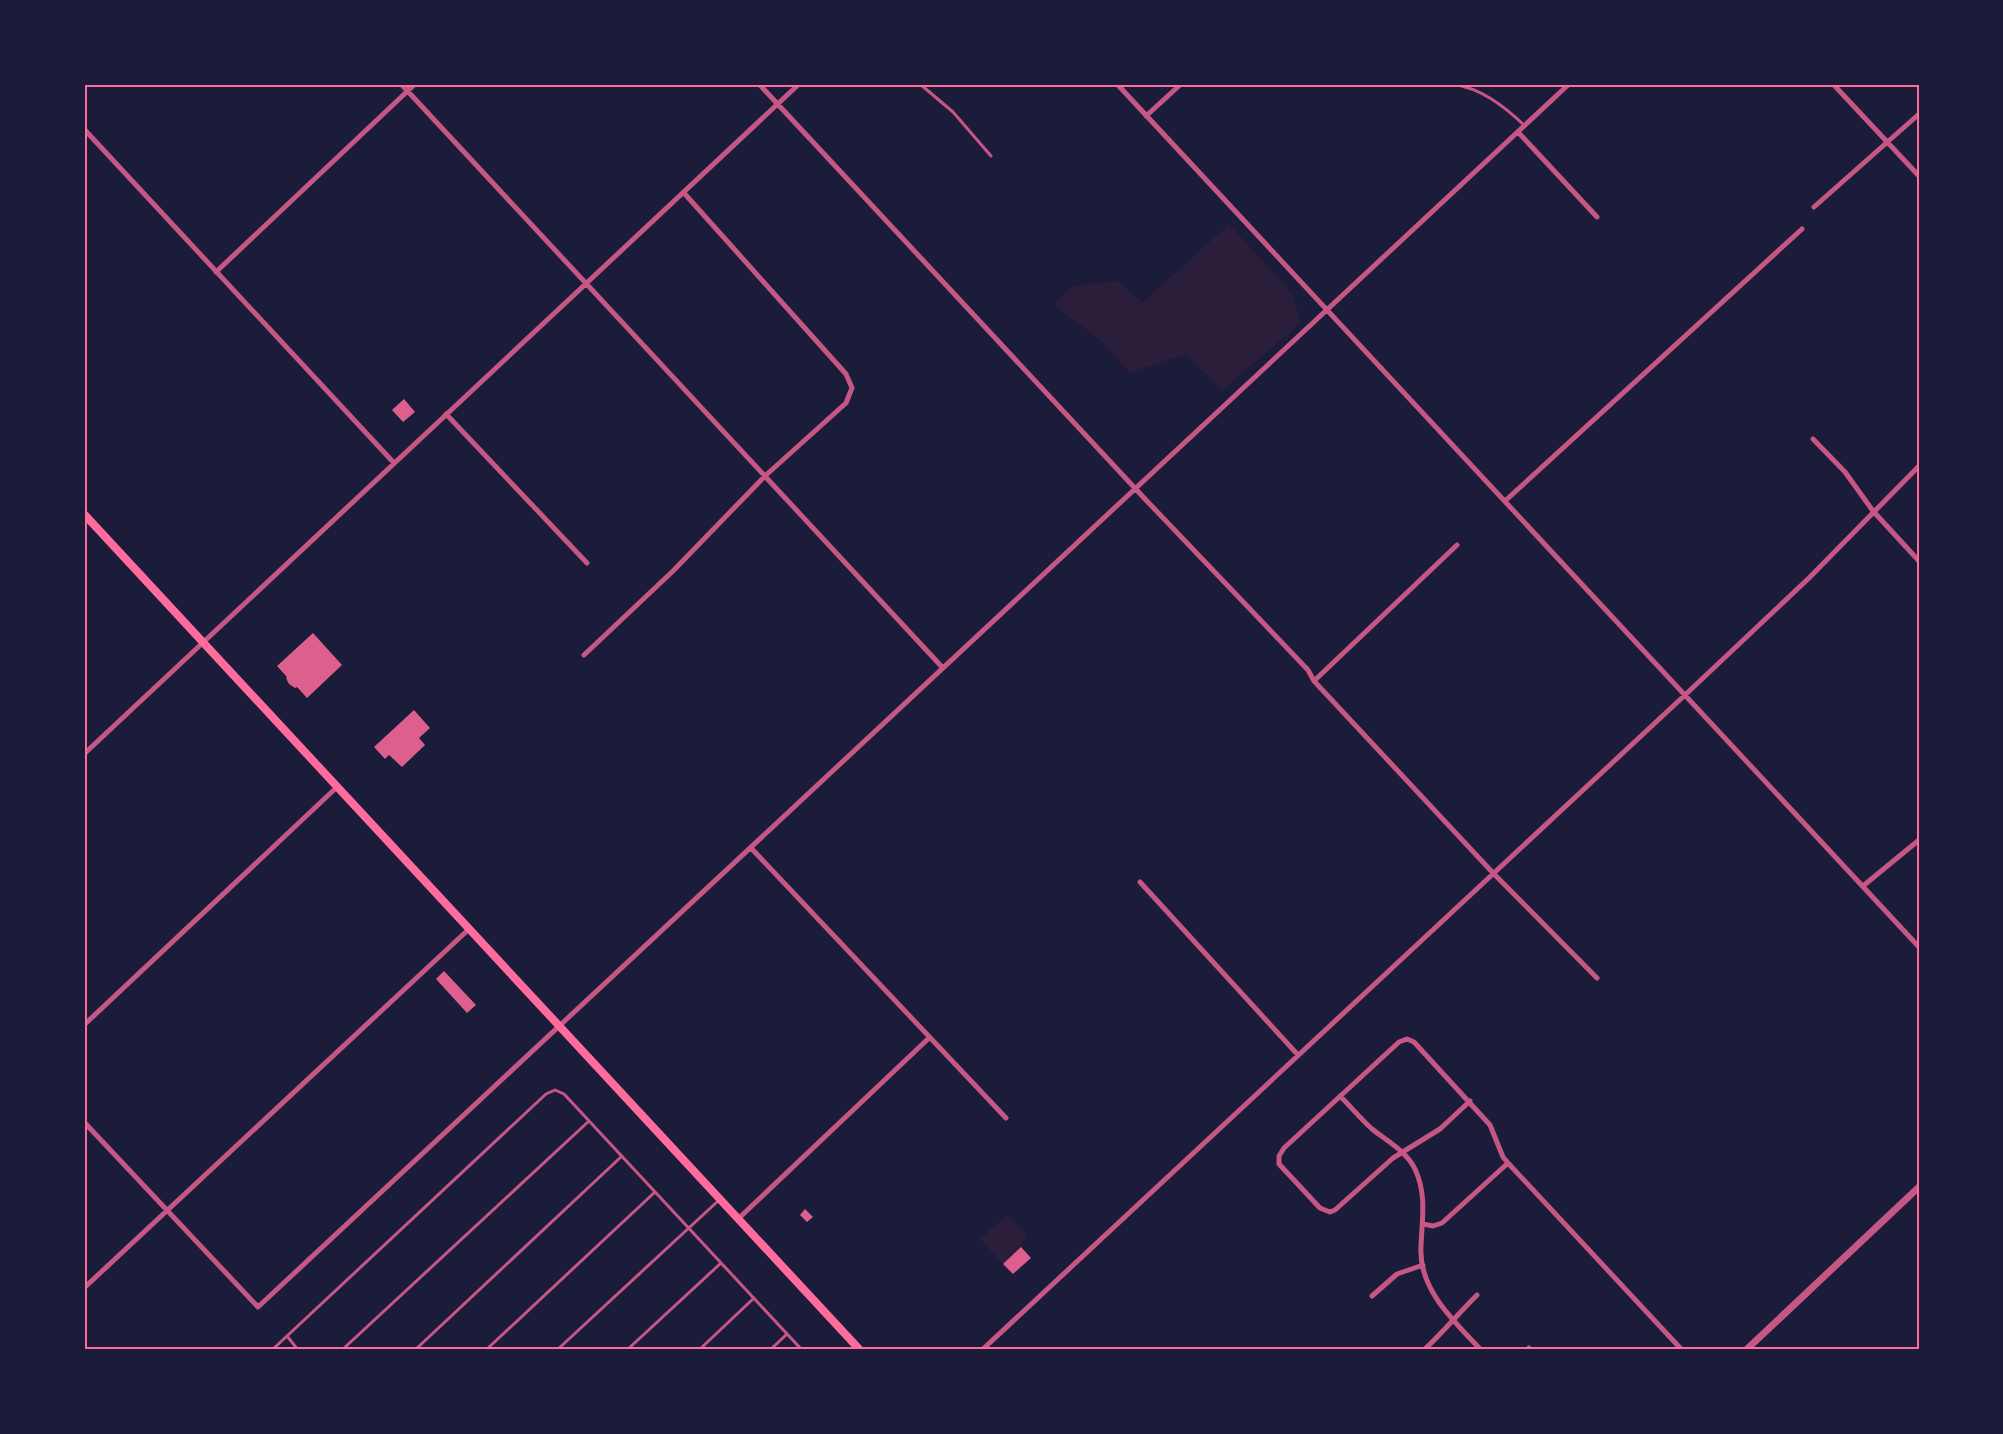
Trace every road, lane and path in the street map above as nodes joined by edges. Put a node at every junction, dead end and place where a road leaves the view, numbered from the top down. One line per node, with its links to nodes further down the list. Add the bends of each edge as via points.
1 (401, 84): 11 (street)
2 (415, 84): 11 (street)
3 (759, 84): 12 (street)
4 (799, 84): 12 (street)
5 (920, 84): 19 (lane, via 953,112)
6 (1117, 84): 14 (street)
7 (1181, 84): 14 (street)
8 (1452, 84): 15 (lane, via 1474,89)
9 (1569, 84): 15 (street)
10 (1833, 84): 18 (street)
11 (407, 91): 25 (street); 26 (street)
12 (778, 104): 21 (street); 33 (street)
13 (1919, 114): 18 (street)
14 (1146, 116): 27 (street)
15 (1525, 126): 17 (street)
16 (84, 129): 25 (street)
17 (1518, 132): 23 (street); 27 (street)
18 (1888, 142): 20 (street); 22 (street)
19 (991, 156)
20 (1919, 176)
21 (684, 193): 26 (street); 32 (street, via 846,374 852,388 846,403)
22 (1814, 207)
23 (1597, 217)
24 (1802, 229): 34 (street)
25 (216, 272): 30 (street)
26 (586, 284): 28 (street); 32 (street)
27 (1327, 310): 33 (street); 34 (street)
28 (446, 414): 30 (street); 39 (street)
29 (1813, 439): 35 (street, via 1845,472)
30 (394, 463): 40 (street)
31 (1919, 466): 35 (street)
32 (765, 476): 41 (street); 42 (street)
33 (1135, 489): 42 (street); 43 (street, via 1308,670)
34 (1505, 501): 44 (street)
35 (1874, 511): 38 (street); 44 (street)
36 (84, 514): 40 (main road)
37 (1457, 545): 43 (street)
38 (1919, 561)
39 (587, 563)
40 (204, 643): 45 (street); 46 (main road)
41 (584, 655)
42 (942, 668): 48 (street)
43 (1314, 681): 49 (street)
44 (1685, 695): 49 (street); 51 (street)
45 (84, 754)
46 (337, 787): 52 (main road); 55 (street)
47 (1919, 840): 51 (street)
48 (751, 848): 56 (street); 57 (street)
49 (1494, 874): 54 (street); 58 (street)
50 (1140, 882): 58 (street)
51 (1863, 886): 53 (street)
52 (470, 929): 56 (main road); 70 (street)
53 (1919, 947)
54 (1597, 978)
55 (84, 1025)
56 (560, 1026): 69 (main road); 70 (street, via 258,1306)
57 (929, 1038): 61 (street); 71 (street)
58 (1298, 1055): 94 (street)
59 (1340, 1096): 60 (street, via 1407,1039); 64 (street); 64 (street, via 1279,1156 1279,1164 1320,1208 1330,1212 1339,1207)
60 (1470, 1101): 64 (street, via 1440,1129); 66 (street, via 1490,1125)
61 (1006, 1118)
62 (588, 1121): 65 (lane); 82 (lane, via 564,1094 555,1090 546,1094); 85 (lane)
63 (84, 1122): 70 (street)
64 (1402, 1152): 72 (street, via 1421,1185)
65 (622, 1156): 68 (lane); 86 (lane)
66 (1508, 1163): 72 (street, via 1443,1223); 97 (street)
67 (1919, 1187): 98 (street)
68 (655, 1192): 73 (lane); 87 (lane)
69 (720, 1199): 71 (main road); 73 (lane)
70 (166, 1211): 76 (street)
71 (738, 1219): 93 (main road)
72 (1424, 1224): 75 (street, via 1420,1248)
73 (688, 1228): 74 (lane); 88 (lane)
74 (720, 1263): 79 (lane); 89 (lane)
75 (1423, 1265): 78 (street, via 1397,1274); 80 (street, via 1434,1296)
76 (84, 1288)
77 (1478, 1295): 80 (street)
78 (1372, 1296)
79 (754, 1298): 81 (lane); 90 (lane)
80 (1453, 1320): 95 (street); 96 (street)
81 (787, 1334): 91 (lane); 92 (lane)
82 (287, 1336): 83 (lane); 84 (lane)
83 (272, 1350)
84 (298, 1350)
85 (342, 1350)
86 (415, 1350)
87 (486, 1350)
88 (557, 1350)
89 (627, 1350)
90 (699, 1350)
91 (770, 1350)
92 (802, 1350)
93 (860, 1350)
94 (982, 1350)
95 (1424, 1350)
96 (1481, 1350)
97 (1682, 1350)
98 (1746, 1350)

